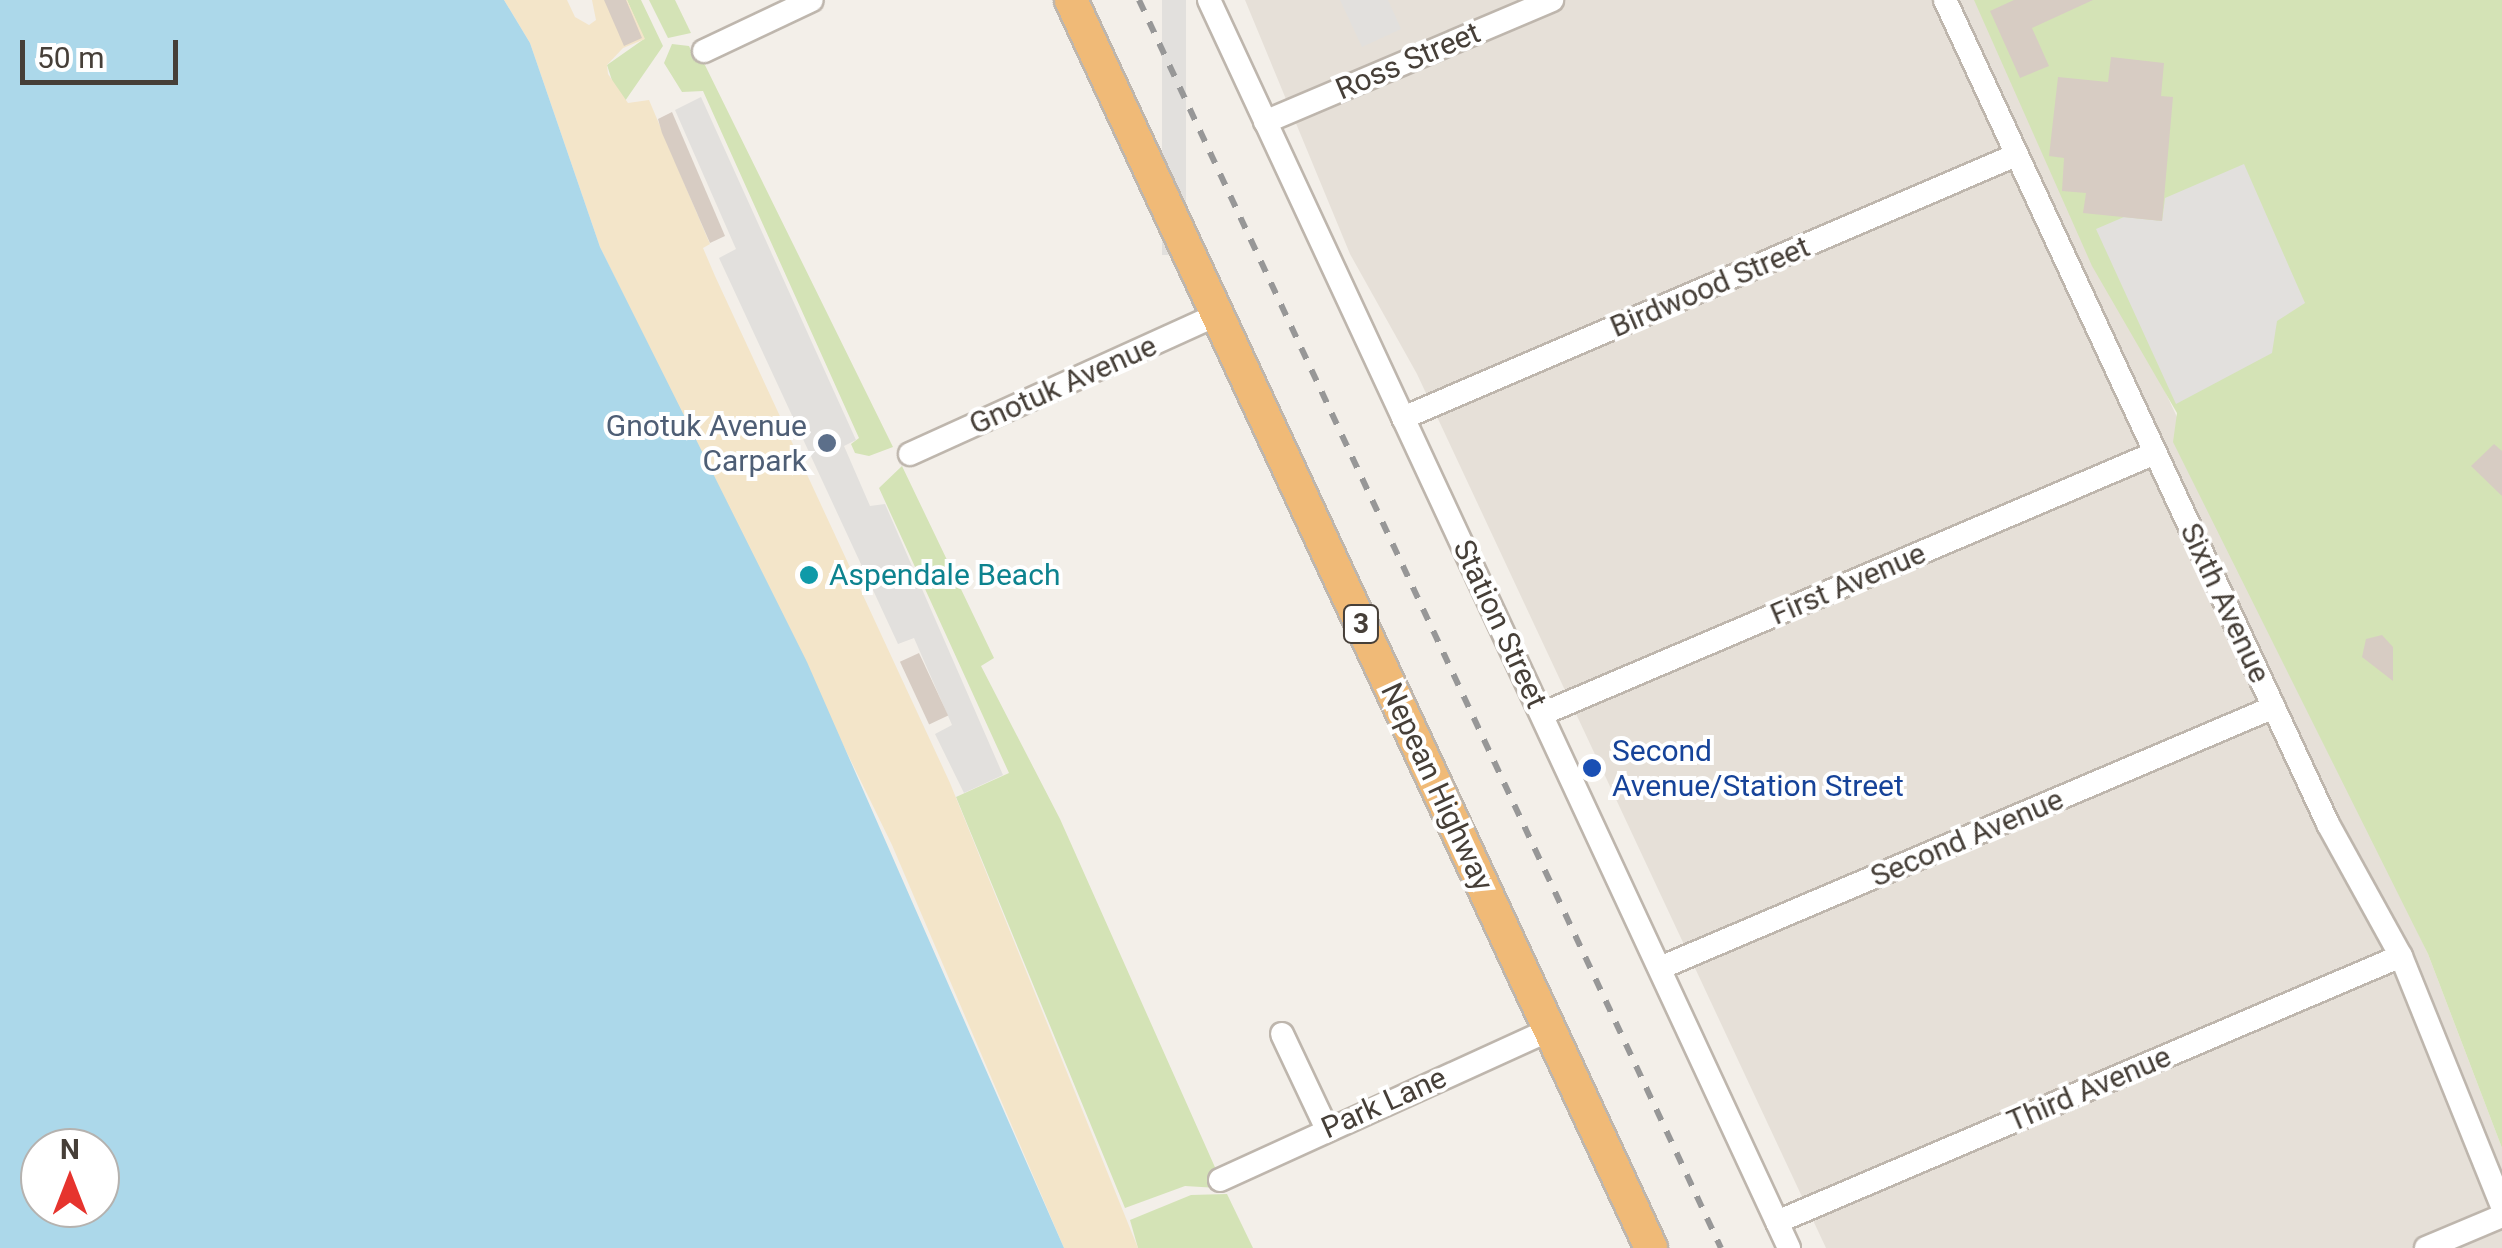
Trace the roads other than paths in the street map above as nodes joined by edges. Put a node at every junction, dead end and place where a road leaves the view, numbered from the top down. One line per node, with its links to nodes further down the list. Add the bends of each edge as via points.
1 (812, 0): 6 (street)
2 (1071, 0): 9 (highway, Nepean Highway / 3)
3 (1209, 0): 7 (street, Station Street)
4 (1552, 0): 7 (street, Ross Street)
5 (1945, 0): 8 (street, Sixth Avenue)
6 (704, 51)
7 (1265, 122): 10 (street, Station Street)
8 (2016, 156): 10 (street, Birdwood Street); 11 (street, Sixth Avenue)
9 (1216, 315): 12 (street, Gnotuk Avenue); 17 (highway, Nepean Highway / 3)
10 (1403, 418): 14 (street, Station Street)
11 (2154, 453): 13 (street, Sixth Avenue); 14 (street, First Avenue)
12 (910, 454)
13 (2274, 706): 15 (street, Sixth Avenue, via 2328,824); 16 (street, Second Avenue)
14 (1542, 714): 16 (street, Station Street)
15 (2401, 956): 21 (street, Sixth Avenue); 23 (street, Third Avenue)
16 (1660, 968): 23 (street, Station Street)
17 (1549, 1030): 19 (street, Park Lane); 24 (highway, Nepean Highway / 3)
18 (1282, 1034): 19 (street)
19 (1327, 1129): 20 (street, Park Lane)
20 (1220, 1180)
21 (2502, 1206)
22 (2502, 1216): 26 (street)
23 (1777, 1222): 25 (street, Station Street)
24 (1651, 1248)
25 (1790, 1248)
26 (2426, 1248)

